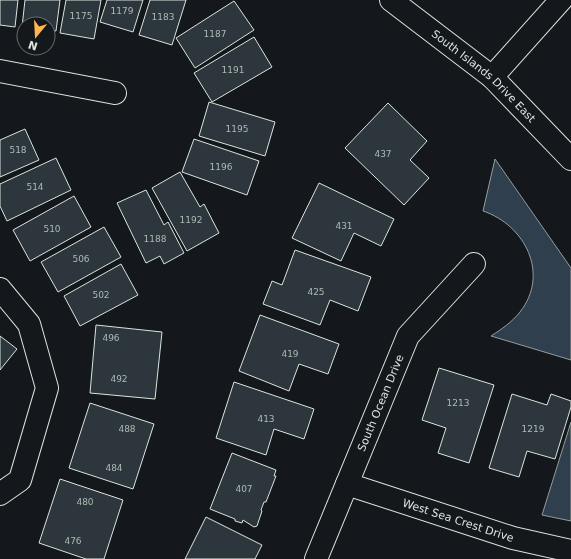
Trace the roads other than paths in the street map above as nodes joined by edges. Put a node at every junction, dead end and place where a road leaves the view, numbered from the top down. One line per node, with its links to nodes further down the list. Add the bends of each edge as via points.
1 (391, 0): 4 (street, South Islands Drive East)
2 (561, 0): 4 (street)
3 (0, 71): 5 (street)
4 (492, 77): 6 (street, South Islands Drive East)
5 (115, 93)
6 (571, 159)
7 (474, 264): 9 (street, South Ocean Drive, via 408,336)
8 (0, 289): 10 (street, via 29,324 47,388 20,480)
9 (347, 484): 11 (street, West Sea Crest Drive, via 513,538); 12 (street, South Ocean Drive)
10 (0, 494)
11 (571, 551)
12 (316, 559)

